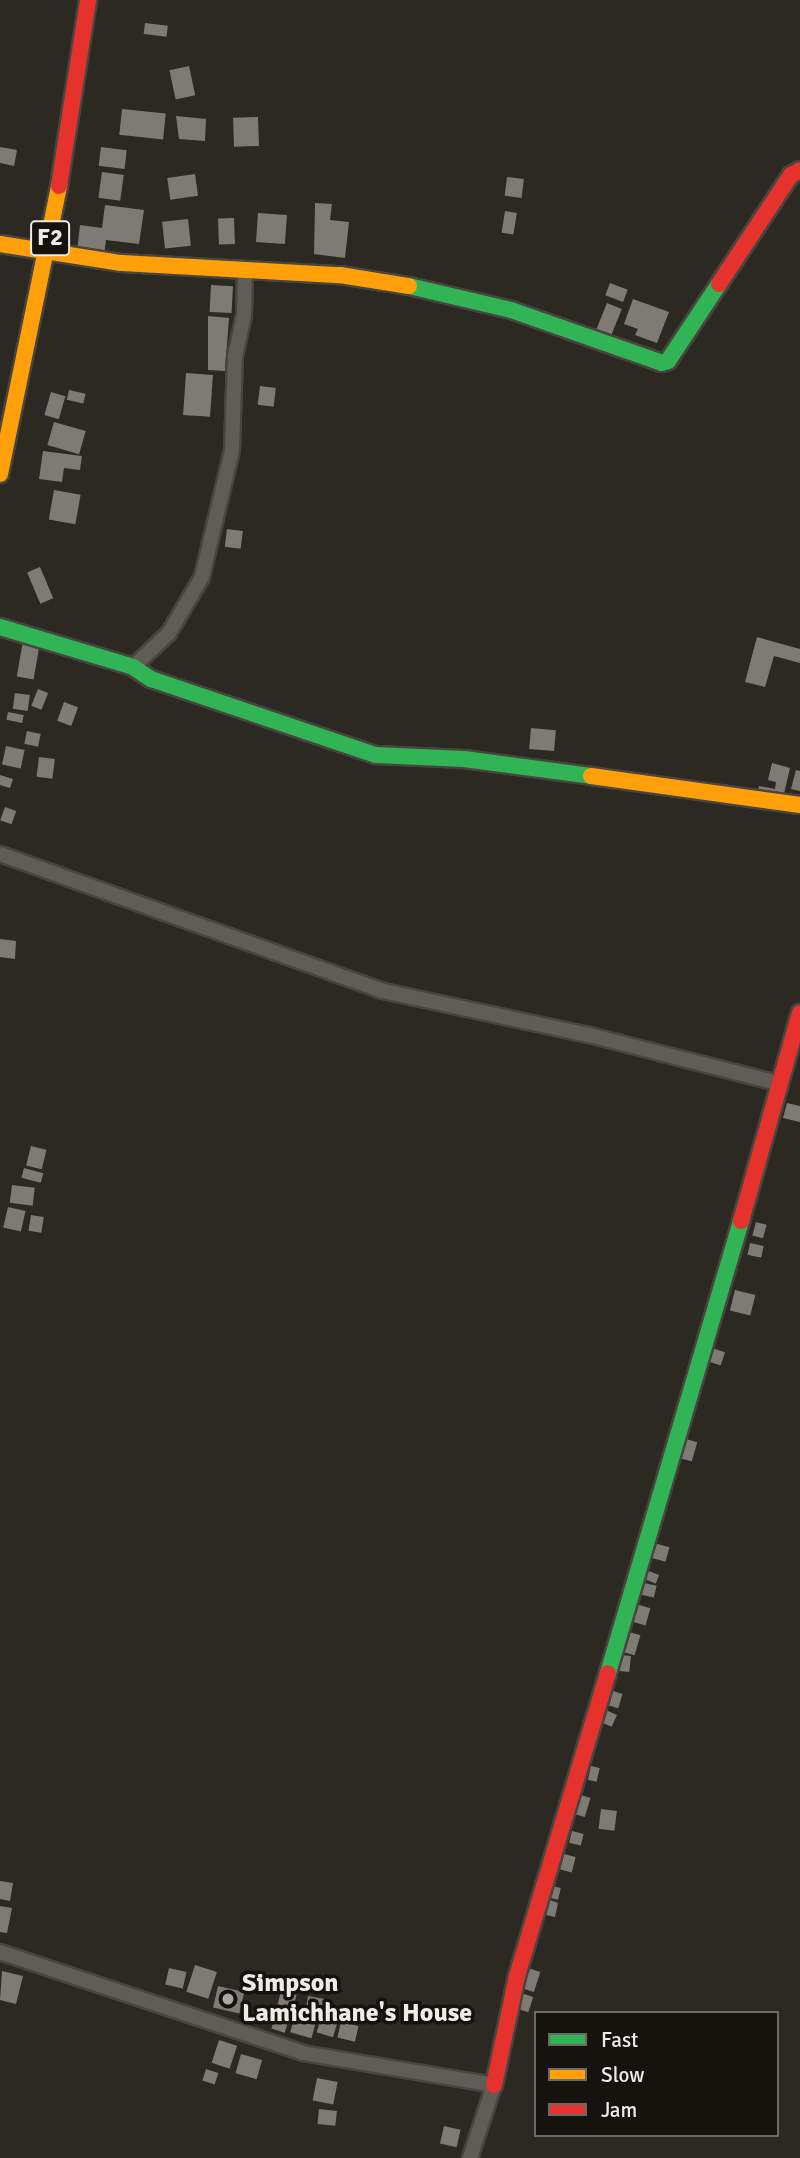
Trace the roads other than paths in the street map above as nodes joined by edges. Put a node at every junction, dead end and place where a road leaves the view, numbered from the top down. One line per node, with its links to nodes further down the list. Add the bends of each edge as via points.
1 (88, 0): 4 (street, F2)
2 (800, 170): 5 (street, via 791,175 668,361 662,363 511,310 427,289 340,275)
3 (0, 244): 4 (street)
4 (48, 253): 5 (street); 6 (street, F2)
5 (245, 271): 8 (street, via 244,316 234,367 232,450 202,577 169,634)
6 (0, 474)
7 (0, 627): 8 (street)
8 (133, 667): 9 (street, via 151,679 376,755 464,759)
9 (800, 805)
10 (0, 854): 12 (street, via 379,990 589,1035)
11 (800, 1013): 12 (street)
12 (781, 1084): 14 (street, via 517,1976)
13 (0, 1952): 14 (street, via 303,2053)
14 (494, 2085): 15 (street)
15 (470, 2158)

